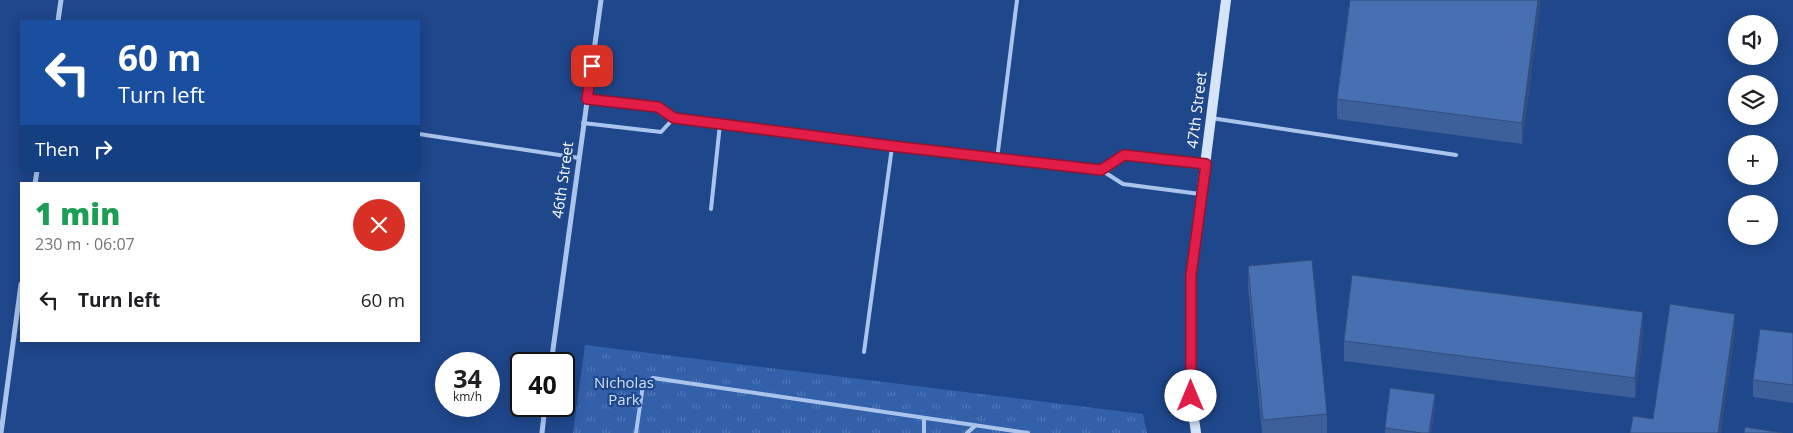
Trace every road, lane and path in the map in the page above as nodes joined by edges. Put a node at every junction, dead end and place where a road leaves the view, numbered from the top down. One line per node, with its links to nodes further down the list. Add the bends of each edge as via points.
1 (61, 0): 5 (street)
2 (601, 0): 6 (street, 46th Street)
3 (1017, 0): 15 (lane)
4 (1226, 0): 8 (street, 47th Street)
5 (58, 20)
6 (587, 99): 7 (lane, via 658,107); 9 (street, 46th Street)
7 (674, 118): 9 (lane, via 661,132); 10 (lane)
8 (1211, 118): 13 (lane); 16 (street, 47th Street)
9 (583, 123): 14 (street, 46th Street)
10 (720, 124): 12 (lane); 19 (lane)
11 (420, 134): 14 (lane)
12 (892, 146): 15 (lane); 22 (lane)
13 (1456, 155)
14 (579, 158): 21 (street, 46th Street)
15 (997, 159): 17 (lane)
16 (1206, 164): 17 (lane, via 1124,155); 18 (street, 47th Street)
17 (1101, 170): 18 (lane, via 1123,184)
18 (1201, 194): 32 (street, 47th Street, via 1191,275 1191,396)
19 (711, 209)
20 (20, 291): 26 (street)
21 (553, 352)
22 (864, 352)
23 (544, 417): 27 (street)
24 (924, 418): 25 (lane); 28 (lane, via 653,378 643,385); 29 (lane)
25 (976, 426): 30 (lane); 31 (lane)
26 (1, 433)
27 (542, 433)
28 (636, 433)
29 (924, 433)
30 (967, 433)
31 (1028, 433)
32 (1196, 433)

